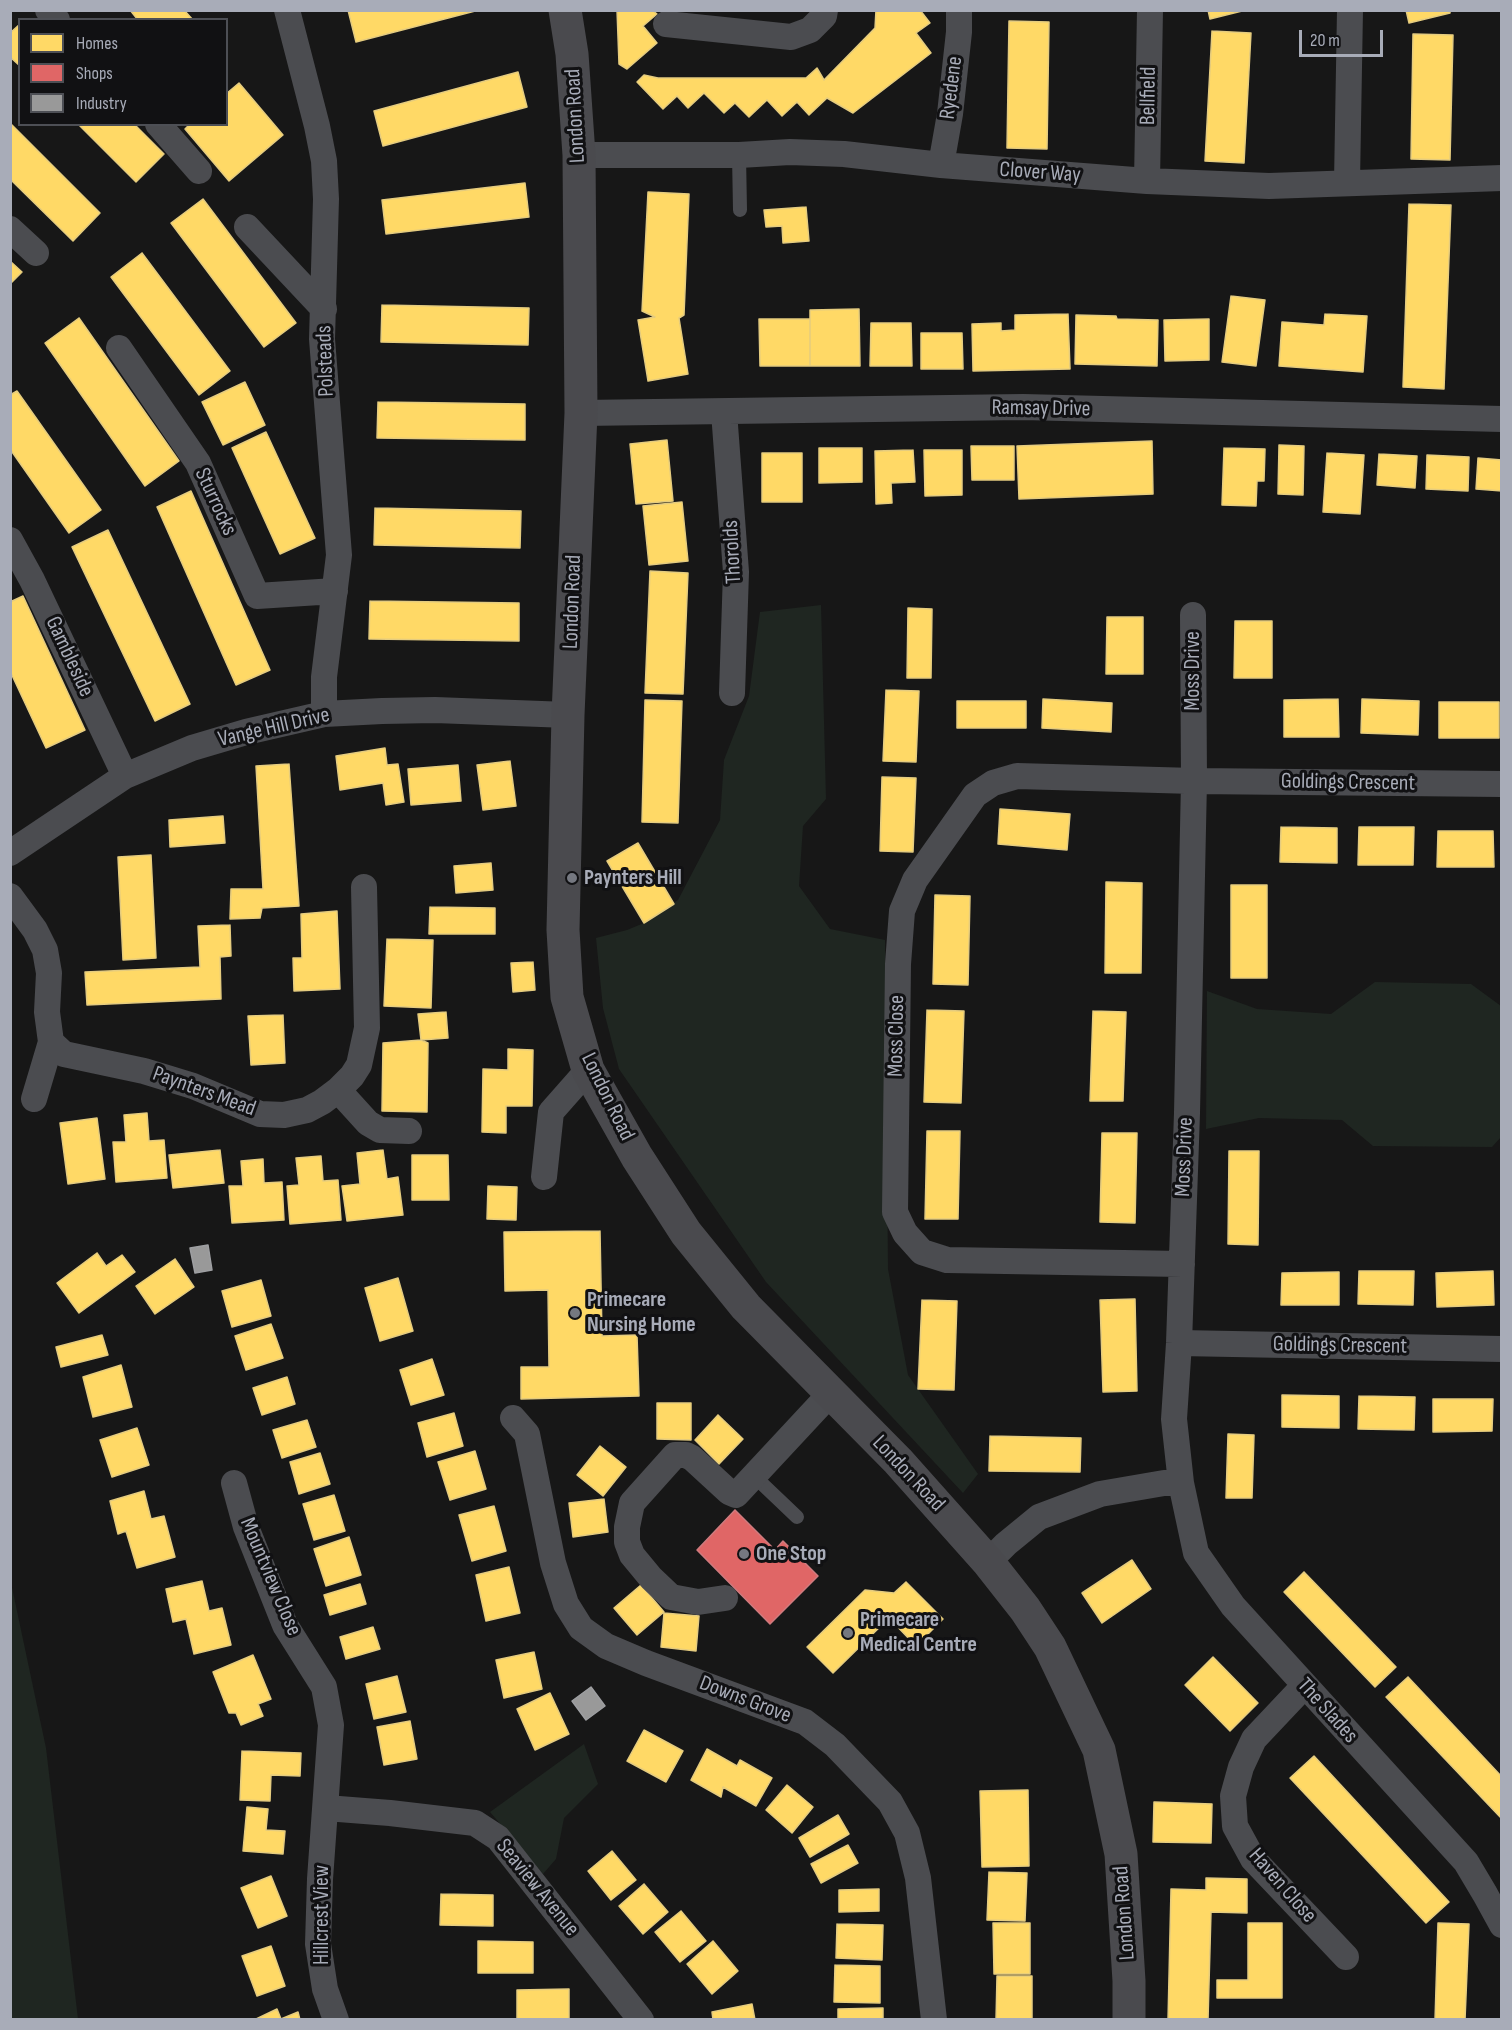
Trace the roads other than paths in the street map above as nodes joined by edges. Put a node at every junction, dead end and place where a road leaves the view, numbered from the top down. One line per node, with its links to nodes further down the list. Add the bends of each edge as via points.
1 (287, 10): 20 (street, Polsteads, via 324,161)
2 (565, 10): 9 (main road, London Road)
3 (825, 10): 7 (street, via 810,30 791,37)
4 (959, 10): 11 (street, Ryedene, via 950,114)
5 (1150, 10): 14 (street, Bellfield)
6 (1350, 10): 15 (street)
7 (666, 24)
8 (160, 126): 12 (street)
9 (579, 154): 10 (street, Clover Way); 23 (main road, London Road)
10 (739, 155): 11 (street, Clover Way, via 844,154); 16 (lane)
11 (940, 165): 14 (street, Clover Way)
12 (199, 171)
13 (1502, 178): 15 (street, Clover Way)
14 (1147, 181): 15 (street, Clover Way, via 1269,186)
15 (1347, 182)
16 (740, 210)
17 (247, 227): 20 (street)
18 (10, 229): 19 (street)
19 (36, 253)
20 (324, 309): 26 (street, Polsteads, via 322,339 339,555)
21 (119, 348): 26 (street, Sturrocks, via 198,463 257,596)
22 (724, 412): 23 (street, Ramsay Drive); 24 (street, Ramsay Drive, via 1023,407); 28 (street, Thorolds, via 736,572)
23 (581, 414): 30 (main road, London Road)
24 (1502, 419)
25 (10, 540): 31 (street, Gambleside)
26 (335, 591): 29 (street, Polsteads, via 324,676)
27 (1193, 615): 32 (street, Moss Drive)
28 (732, 693)
29 (324, 714): 30 (street, Vange Hill Drive, via 435,710); 31 (street, Vange Hill Drive, via 192,748)
30 (568, 715): 38 (main road, London Road, via 562,930 567,996)
31 (125, 776): 34 (street, Vange Hill Drive)
32 (1194, 781): 33 (street, Goldings Crescent); 43 (street, Moss Drive); 43 (street, Moss Close, via 1017,776 993,783 975,795 915,880 902,911 897,976 895,1212 905,1233 922,1252 947,1260)
33 (1502, 784)
34 (10, 853)
35 (364, 887): 39 (street, Paynters Mead, via 367,1028 358,1065)
36 (10, 896): 37 (street, via 45,950)
37 (51, 1042): 39 (street, Paynters Mead, via 64,1054 154,1074 260,1114 284,1115 307,1110); 40 (street)
38 (588, 1070): 42 (street, via 551,1112); 46 (main road, London Road, via 686,1233 746,1307)
39 (338, 1090): 41 (street, via 368,1123 380,1130)
40 (34, 1099)
41 (409, 1131)
42 (544, 1177)
43 (1182, 1264): 44 (street, Moss Drive)
44 (1179, 1342): 45 (street, Goldings Crescent); 50 (street, Moss Drive, via 1174,1419)
45 (1502, 1349)
46 (831, 1394): 48 (street); 52 (main road, London Road, via 898,1461)
47 (513, 1418): 60 (street, Downs Grove, via 527,1434 553,1563 566,1604 581,1628 606,1646 646,1663 805,1722 836,1744 890,1802 907,1833 918,1878)
48 (755, 1477): 51 (lane); 53 (street, via 736,1495 692,1458 675,1455 632,1503 627,1542 632,1555 651,1578 671,1597 698,1602)
49 (234, 1483): 55 (street, Mountview Close, via 246,1527 285,1625 324,1687 331,1725)
50 (1181, 1483): 52 (street, via 1100,1494 1039,1517); 54 (street, The Slades, via 1196,1552 1233,1606)
51 (797, 1517)
52 (988, 1562): 61 (main road, London Road, via 1050,1647 1099,1750 1121,1854)
53 (725, 1598)
54 (1304, 1686): 56 (street, The Slades, via 1466,1863); 57 (street, Haven Close, via 1254,1739 1233,1797 1236,1826 1253,1859)
55 (326, 1808): 58 (street, Hillcrest View, via 318,1944 325,1989); 59 (street, Seaview Avenue, via 475,1823 498,1838)
56 (1502, 1925)
57 (1346, 1957)
58 (336, 2019)
59 (641, 2019)
60 (934, 2019)
61 (1129, 2019)

